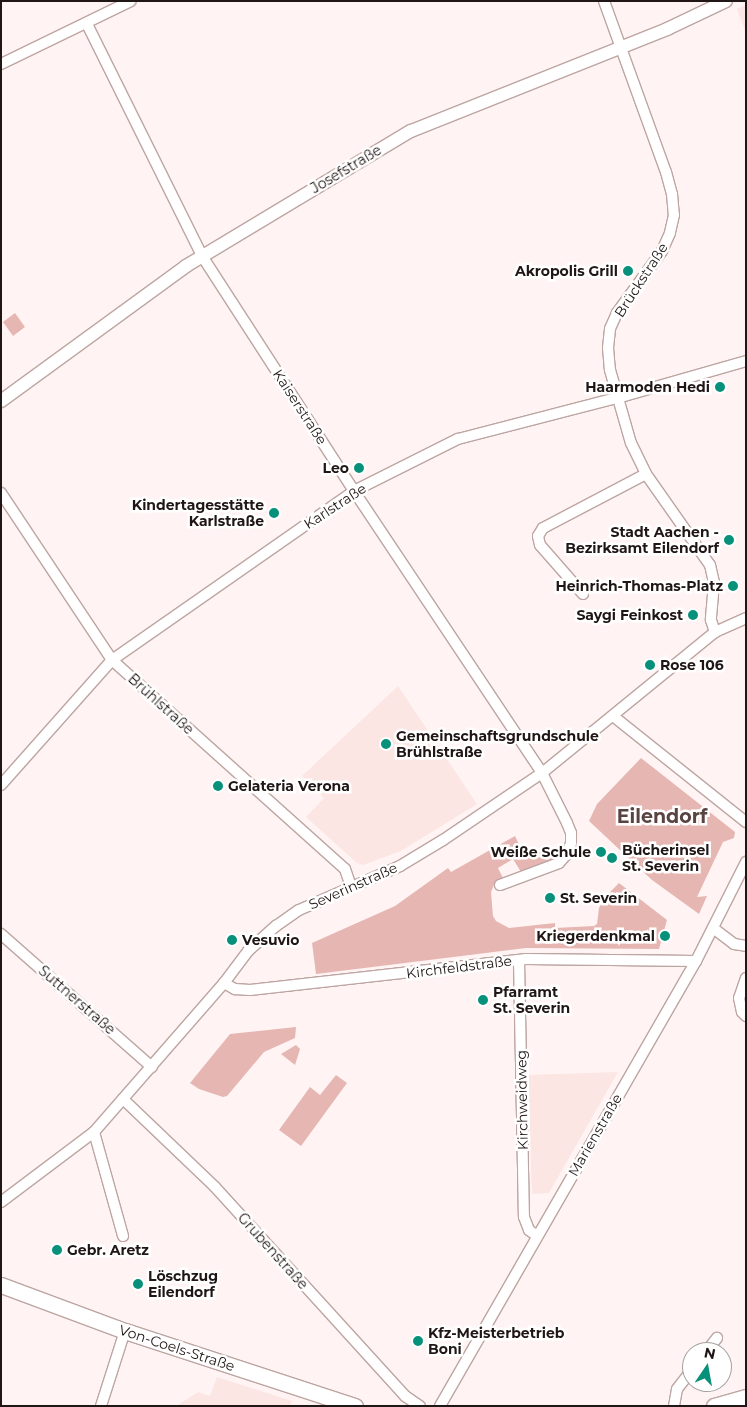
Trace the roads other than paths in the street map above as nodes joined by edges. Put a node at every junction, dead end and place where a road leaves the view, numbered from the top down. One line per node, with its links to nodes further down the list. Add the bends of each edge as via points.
1 (131, 1): 4 (street)
2 (604, 1): 5 (street, Brückstraße)
3 (726, 1): 5 (street, Josefstraße)
4 (87, 24): 6 (street); 7 (street, Kaiserstraße)
5 (622, 48): 7 (street, Josefstraße, via 411,131); 9 (street, Brückstraße, via 666,172 674,214 662,251 617,313 610,330 610,370)
6 (1, 64)
7 (202, 256): 10 (street, Josefstraße); 12 (street, Kaiserstraße)
8 (746, 361): 9 (street, Karlstraße)
9 (617, 398): 11 (street, Brückstraße); 12 (street, Karlstraße, via 458,439)
10 (1, 401)
11 (646, 474): 14 (street, via 543,528 538,536 540,545); 16 (street, Brückstraße, via 710,565 714,583 711,620)
12 (354, 491): 17 (street, Karlstraße); 19 (street, Kaiserstraße)
13 (1, 493): 17 (street, Brühlstraße)
14 (583, 594)
15 (746, 618): 16 (street, Severinstraße)
16 (715, 632): 18 (street, Severinstraße)
17 (112, 660): 20 (street, Karlstraße); 24 (street, Brühlstraße, via 346,869)
18 (613, 716): 19 (street, Severinstraße); 21 (street)
19 (542, 773): 23 (street, Kaiserstraße, via 571,833 569,848 559,863); 24 (street, Severinstraße, via 444,840 400,866)
20 (1, 785)
21 (746, 822)
22 (746, 862): 25 (street, Marienstraße)
23 (500, 885)
24 (351, 886): 31 (street, Severinstraße, via 299,910 276,926 248,951)
25 (713, 928): 27 (street, via 734,944); 29 (street, Marienstraße)
26 (1, 934): 33 (street, Suttnerstraße)
27 (746, 946)
28 (519, 960): 29 (street, Kirchfeldstraße); 31 (street, Kirchfeldstraße, via 250,990 236,989); 38 (street, Kirchweidweg, via 524,1217 529,1230)
29 (696, 961): 38 (street, Marienstraße)
30 (746, 978): 32 (street, via 739,998)
31 (224, 983): 33 (street, Severinstraße)
32 (746, 1016)
33 (152, 1066): 34 (street, Severinstraße)
34 (123, 1099): 35 (street, Severinstraße); 47 (street, Grubenstraße, via 214,1187 405,1396)
35 (94, 1132): 36 (street, Severinstraße); 37 (street)
36 (1, 1202)
37 (123, 1236)
38 (537, 1236): 48 (street, Marienstraße)
39 (1, 1285): 40 (main road, Von-Coels-Straße)
40 (125, 1331): 45 (street); 46 (main road, Von-Coels-Straße)
41 (716, 1338): 42 (street)
42 (713, 1342)
43 (682, 1383): 49 (street, via 677,1389)
44 (746, 1397): 50 (main road)
45 (101, 1406)
46 (355, 1406)
47 (420, 1406)
48 (440, 1406)
49 (674, 1406)
50 (714, 1406)

